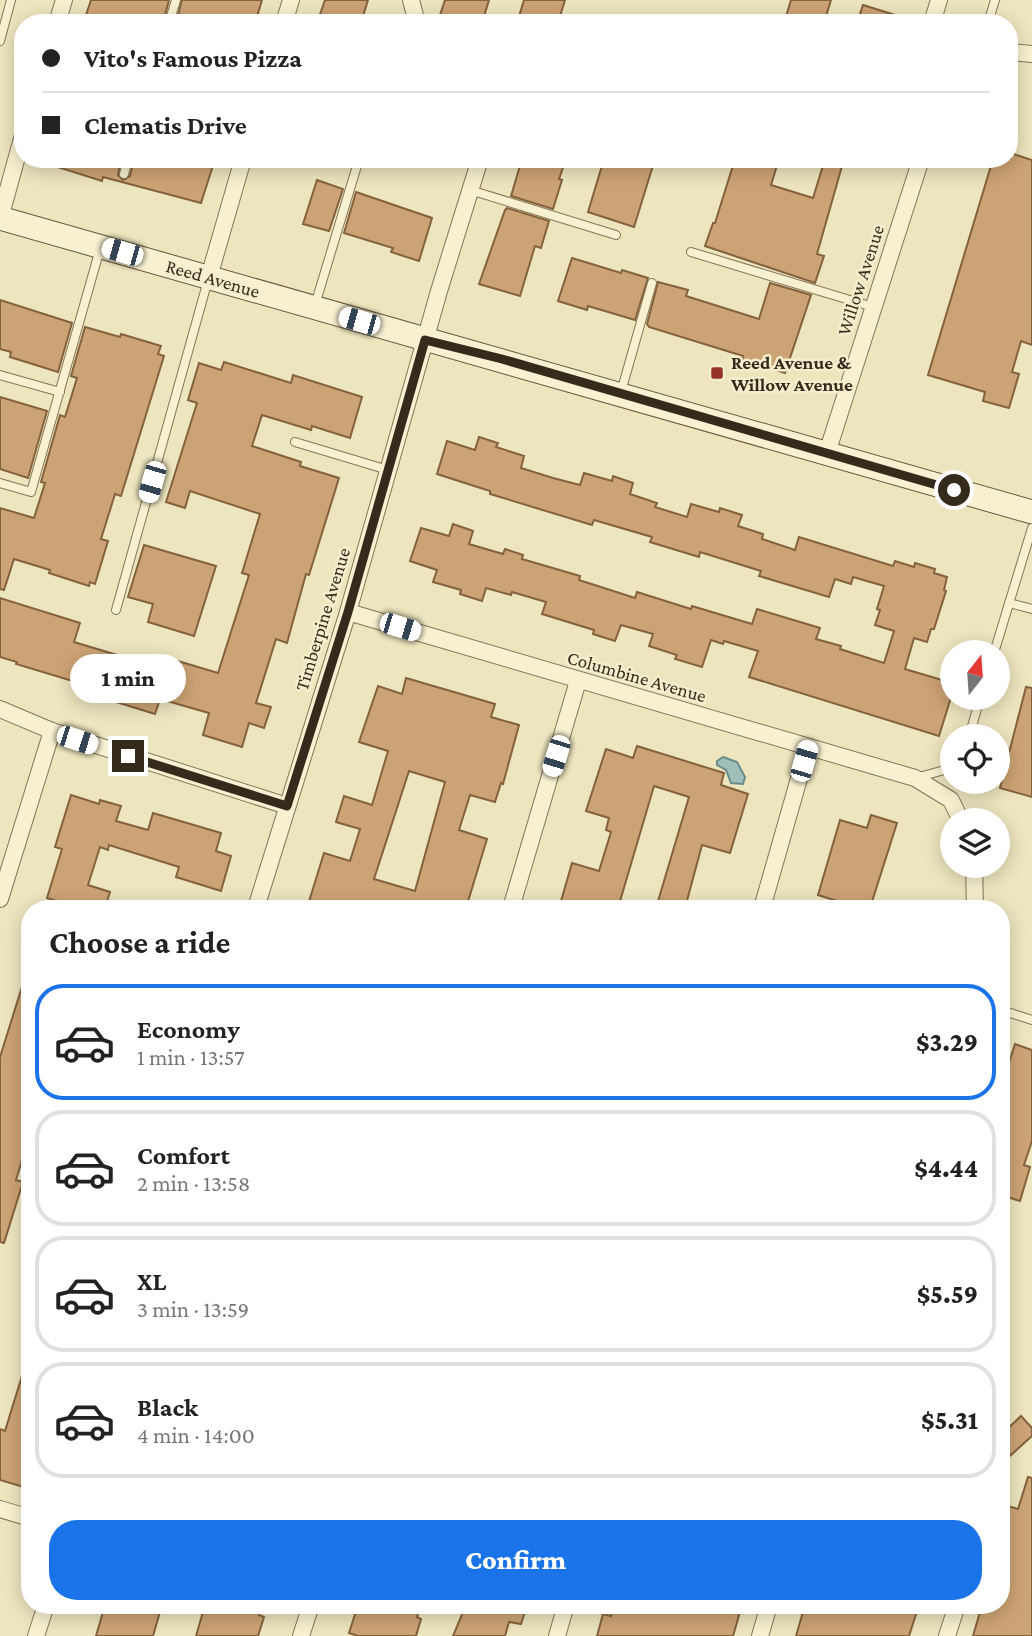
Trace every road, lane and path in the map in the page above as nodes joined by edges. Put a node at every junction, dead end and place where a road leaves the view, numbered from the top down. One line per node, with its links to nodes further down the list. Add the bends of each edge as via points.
1 (11, 0): 2 (lane)
2 (0, 41)
3 (14, 167): 11 (street)
4 (126, 168): 9 (lane)
5 (240, 168): 15 (street)
6 (356, 168): 18 (lane)
7 (477, 168): 10 (street)
8 (918, 168): 17 (street, Willow Avenue)
9 (124, 174)
10 (470, 190): 12 (lane); 19 (street)
11 (0, 218): 13 (main road, Reed Avenue)
12 (617, 235)
13 (100, 246): 15 (main road, Reed Avenue); 21 (lane)
14 (691, 252): 17 (lane)
15 (209, 277): 18 (main road, Reed Avenue); 30 (lane)
16 (652, 283): 22 (lane)
17 (873, 307): 24 (street, Willow Avenue)
18 (314, 308): 19 (main road, Reed Avenue)
19 (425, 340): 22 (main road, Reed Avenue); 25 (street, Timberpine Avenue)
20 (0, 375): 21 (lane)
21 (60, 392): 26 (lane, via 31,492)
22 (621, 394): 24 (main road, Reed Avenue)
23 (295, 442): 25 (lane)
24 (827, 453): 27 (main road, Reed Avenue)
25 (388, 470): 32 (street, Timberpine Avenue)
26 (0, 483)
27 (1032, 512)
28 (1032, 528): 29 (lane)
29 (1009, 603): 31 (lane); 33 (lane)
30 (116, 610)
31 (1032, 610)
32 (348, 612): 34 (street, Columbine Avenue); 40 (street, Timberpine Avenue)
33 (998, 640)
34 (578, 681): 37 (street, Columbine Avenue); 45 (street)
35 (0, 709): 36 (street)
36 (52, 732): 40 (street); 43 (street)
37 (808, 747): 39 (street, Columbine Avenue); 46 (street)
38 (940, 771): 39 (lane)
39 (915, 778): 41 (street, Columbine Avenue, via 951,800)
40 (287, 806): 44 (street, Timberpine Avenue)
41 (955, 808)
42 (974, 878): 47 (street)
43 (0, 898)
44 (258, 900)
45 (513, 900)
46 (764, 900)
47 (975, 900)
48 (1010, 1013): 49 (lane)
49 (1032, 1020)
50 (0, 1509): 51 (street)
51 (21, 1515)
52 (43, 1614): 57 (street)
53 (308, 1614): 58 (street)
54 (563, 1614): 59 (street)
55 (766, 1614): 60 (street)
56 (954, 1614): 61 (street)
57 (36, 1636)
58 (301, 1636)
59 (557, 1636)
60 (760, 1636)
61 (947, 1636)

